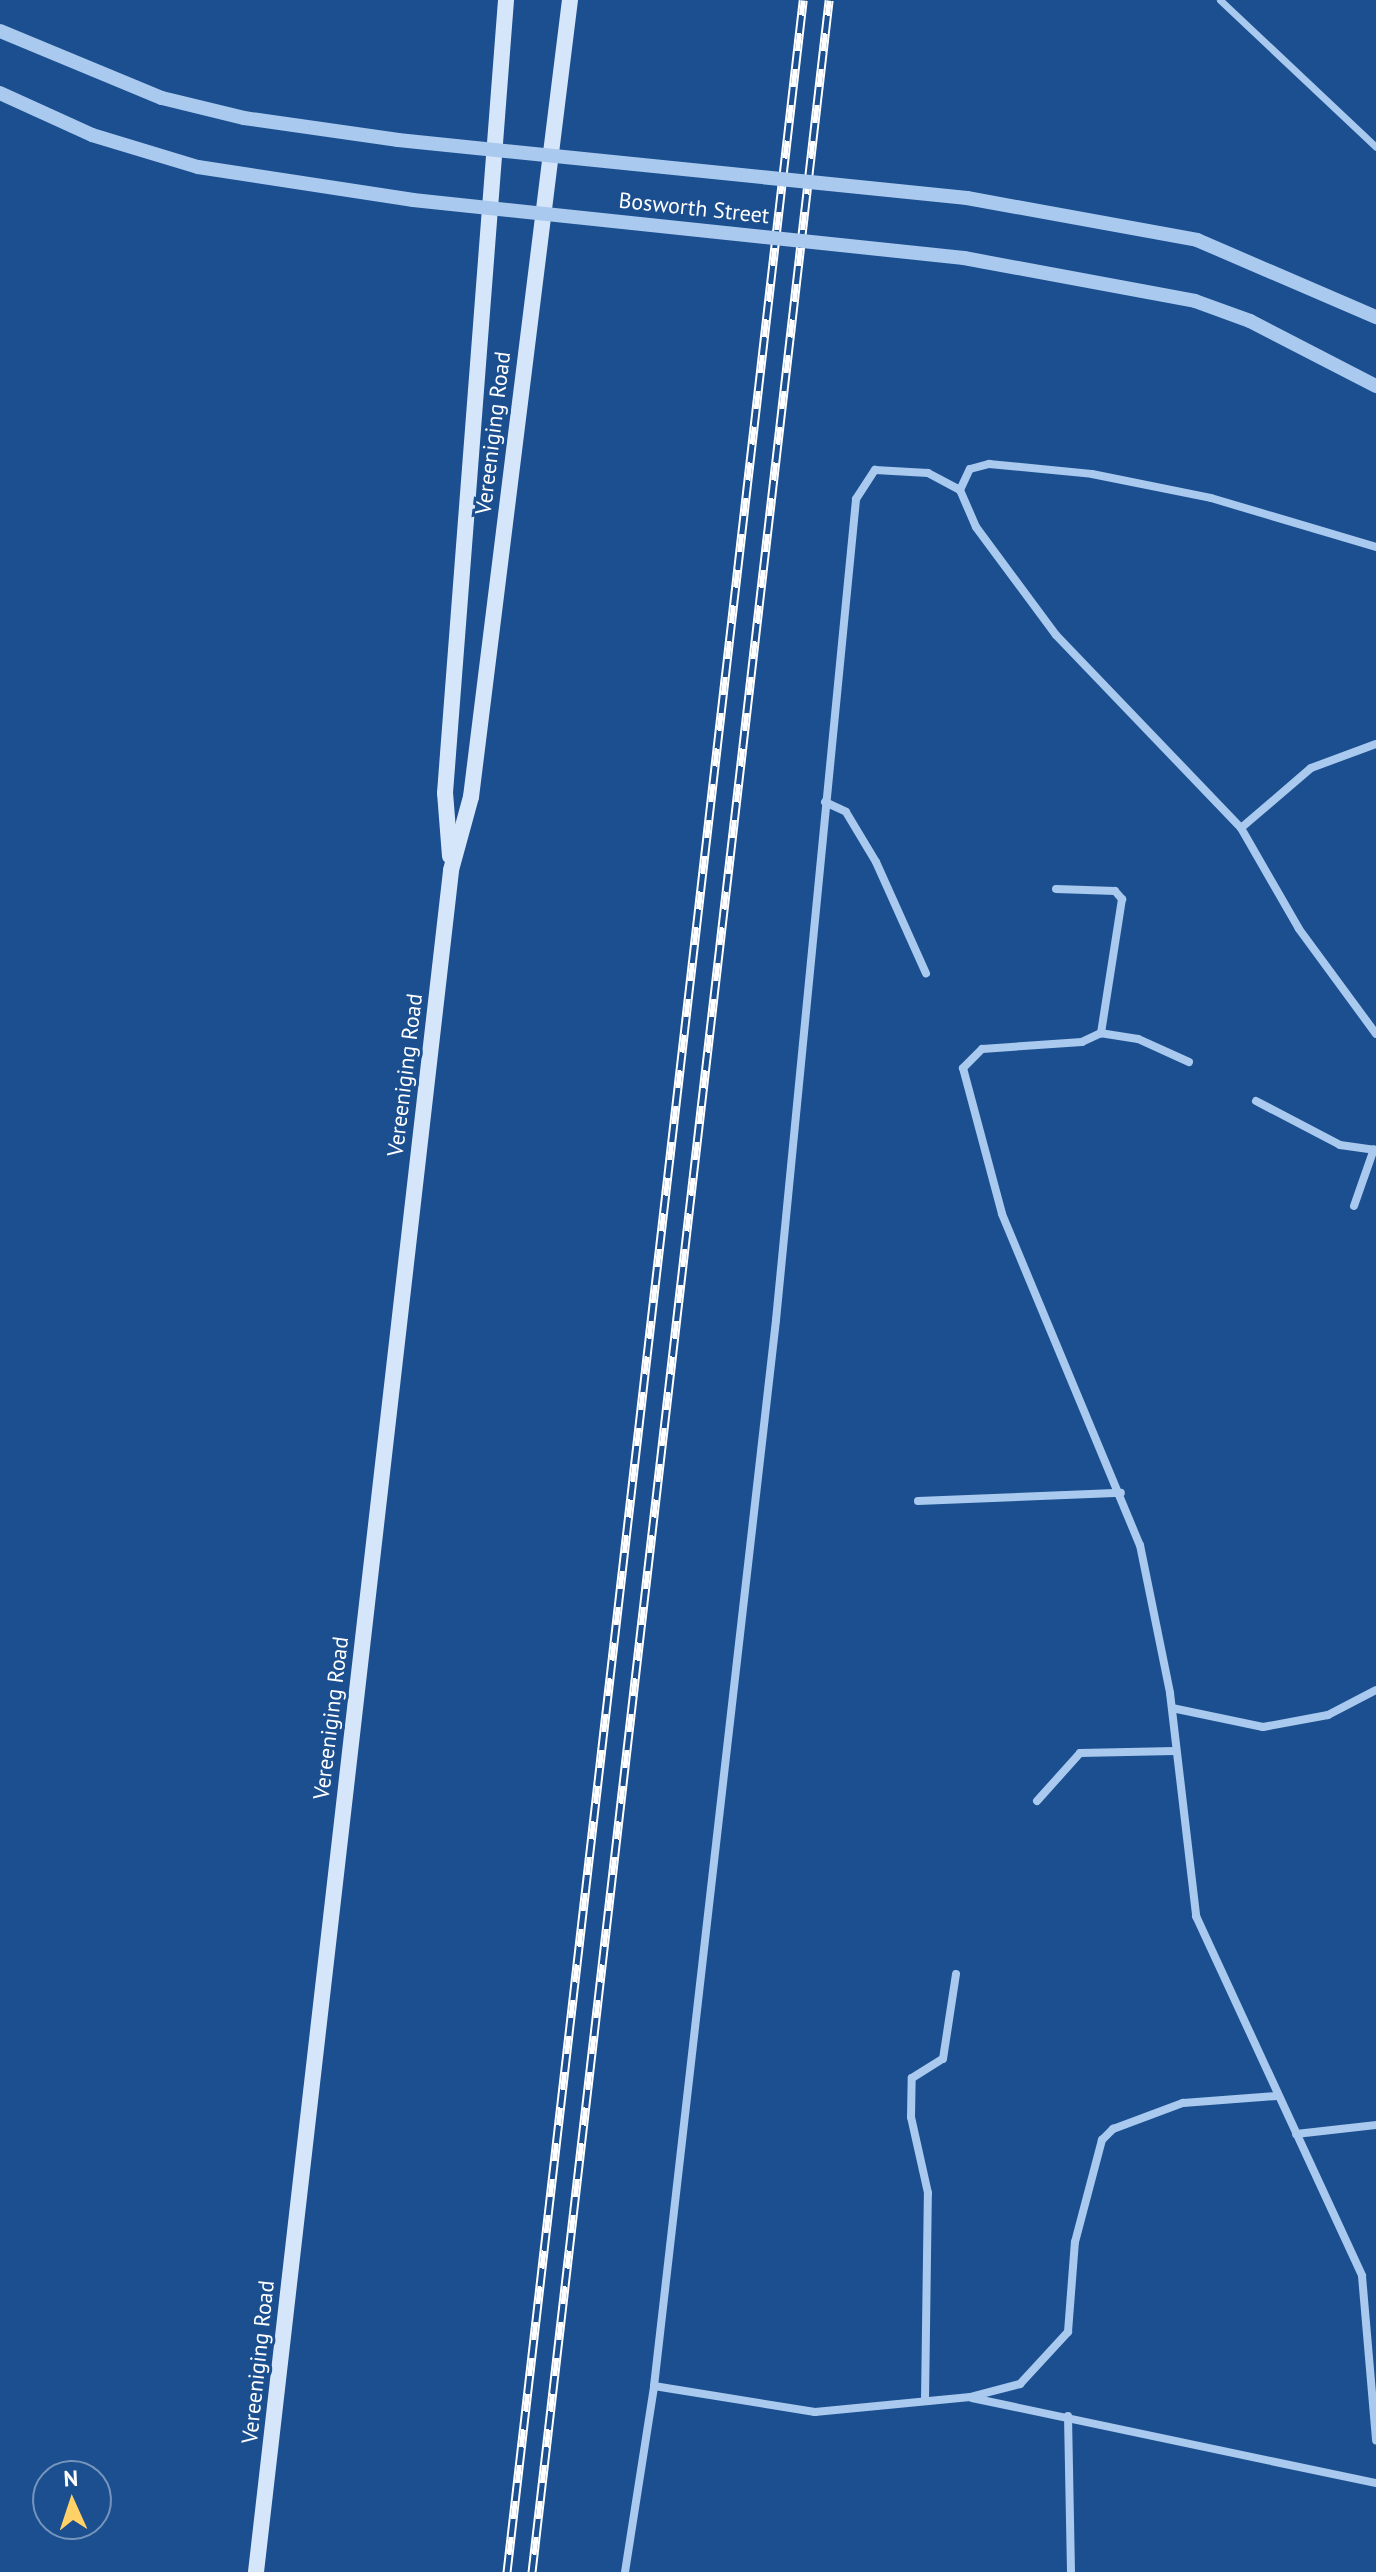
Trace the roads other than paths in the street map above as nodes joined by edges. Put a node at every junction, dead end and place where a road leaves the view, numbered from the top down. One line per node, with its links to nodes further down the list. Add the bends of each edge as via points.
1 (506, 0): 14 (main road, Vereeniging Road, via 445,793)
2 (570, 0): 14 (main road, Vereeniging Road, via 471,797)
3 (1220, 0): 6 (street)
4 (0, 31): 7 (street, Bosworth Street, bridge, via 162,98 398,140 967,198 1197,240)
5 (0, 93): 8 (street, Bosworth Street, bridge, via 92,135 186,164 413,200 964,258 1195,301 1250,321)
6 (1376, 147)
7 (1376, 317)
8 (1376, 386)
9 (960, 490): 10 (street, via 970,469 989,464 1092,474 1211,498); 12 (street, via 928,473 887,465 863,481); 13 (street, via 976,527 1056,635)
10 (1376, 547)
11 (1376, 744): 13 (street, via 1311,768)
12 (825, 802): 16 (street, via 846,812 876,862); 33 (street, via 776,1320)
13 (1241, 828): 18 (street, via 1299,929)
14 (451, 870): 39 (main road, Vereeniging Road)
15 (1056, 889): 17 (street, via 1115,891 1122,899)
16 (926, 973)
17 (1101, 1033): 19 (street, via 1138,1039); 23 (street, via 1082,1042 982,1049 963,1068 1002,1214)
18 (1376, 1034)
19 (1189, 1062)
20 (1256, 1101): 21 (street, via 1340,1145)
21 (1375, 1149): 22 (street)
22 (1354, 1206)
23 (1121, 1493): 24 (street); 26 (street, via 1140,1545)
24 (918, 1501)
25 (1376, 1690): 26 (street, via 1328,1715 1263,1727)
26 (1172, 1708): 27 (street)
27 (1175, 1751): 28 (street, via 1080,1753); 30 (street, via 1196,1916)
28 (1037, 1801)
29 (956, 1974): 35 (street, via 943,2059 912,2078 911,2117 928,2193)
30 (1277, 2096): 32 (street); 34 (street, via 1194,2101 1113,2129 1098,2149 1075,2242 1068,2332 1020,2384)
31 (1376, 2125): 32 (street)
32 (1296, 2134): 37 (street, via 1362,2276)
33 (654, 2386): 35 (street, via 770,2410); 40 (street)
34 (968, 2397): 35 (street); 36 (street)
35 (925, 2400)
36 (1068, 2416): 38 (street); 41 (street)
37 (1376, 2440)
38 (1376, 2483)
39 (256, 2572)
40 (625, 2572)
41 (1071, 2572)

